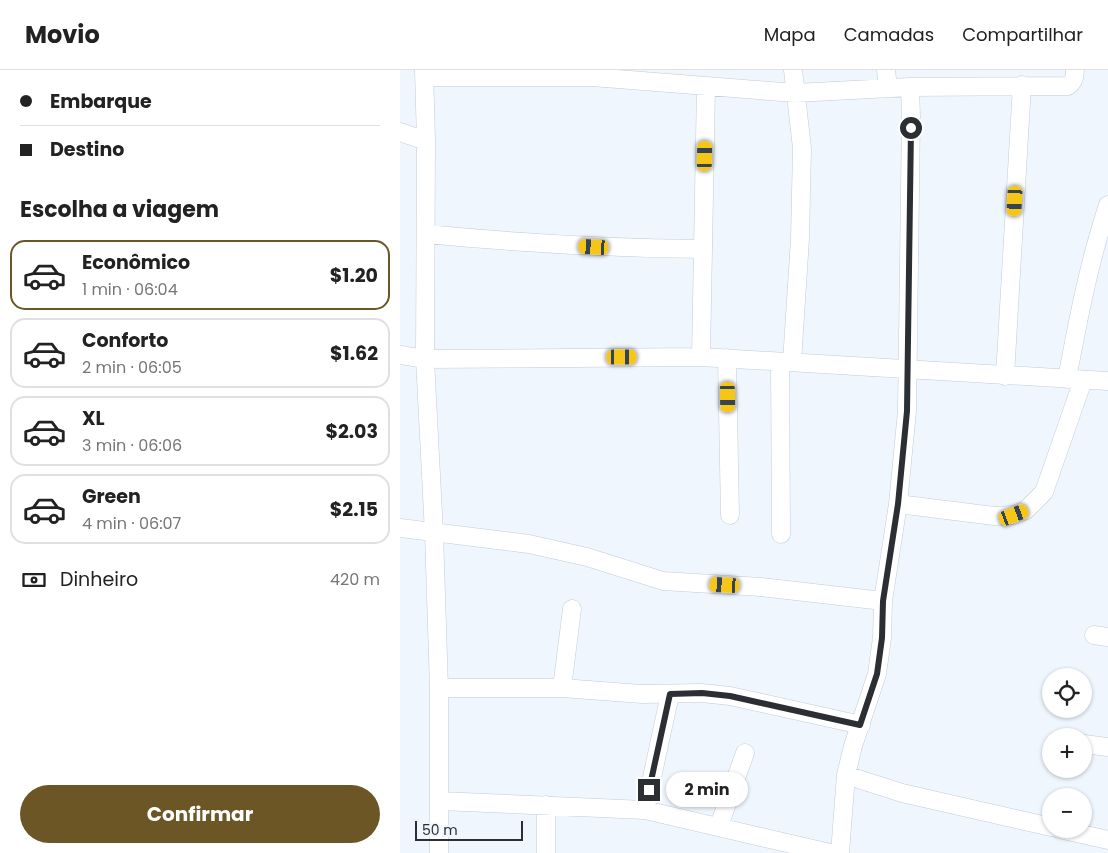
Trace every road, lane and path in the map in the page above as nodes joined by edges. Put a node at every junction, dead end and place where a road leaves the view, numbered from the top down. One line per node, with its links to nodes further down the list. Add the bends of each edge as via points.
1 (793, 70): 12 (street)
2 (886, 70): 11 (street)
3 (1075, 70): 8 (street, via 1068,86)
4 (424, 74): 5 (street); 14 (street)
5 (592, 74): 6 (street)
6 (670, 76): 9 (street)
7 (984, 78): 8 (street); 10 (street)
8 (1022, 85): 24 (street)
9 (706, 87): 12 (street); 17 (street)
10 (910, 87): 11 (street); 23 (street)
11 (888, 88): 12 (street)
12 (796, 93): 22 (street, via 802,148)
13 (400, 132): 14 (street)
14 (426, 141): 16 (street)
15 (1108, 205): 25 (street, via 1087,278)
16 (426, 234): 17 (street, via 518,243); 21 (street)
17 (702, 249): 19 (street)
18 (400, 355): 21 (street)
19 (701, 357): 20 (street); 21 (street)
20 (727, 358): 22 (street); 28 (street)
21 (425, 359): 30 (street)
22 (786, 363): 23 (street); 31 (street)
23 (907, 369): 24 (street); 27 (street, via 905,437)
24 (1005, 376): 25 (street)
25 (1075, 379): 26 (street); 27 (street, via 1044,492 1026,510 1014,515 994,516)
26 (1108, 381)
27 (898, 504): 32 (street)
28 (730, 515)
29 (400, 528): 30 (street)
30 (434, 533): 32 (street, via 529,544 587,557 663,581 761,587); 34 (street)
31 (781, 534)
32 (883, 601): 37 (street, via 877,674)
33 (572, 609): 35 (street)
34 (439, 688): 35 (street); 42 (street)
35 (562, 688): 36 (street)
36 (670, 694): 37 (street, via 730,696); 44 (street)
37 (860, 725): 41 (street)
38 (1092, 745): 39 (street)
39 (1108, 747)
40 (745, 753): 46 (street)
41 (846, 775): 45 (street, via 902,793); 52 (street)
42 (440, 801): 43 (street); 49 (street)
43 (546, 805): 44 (street); 50 (street)
44 (645, 810): 46 (street)
45 (1042, 825)
46 (719, 826): 51 (street)
47 (1092, 836): 48 (street)
48 (1108, 840)
49 (439, 853)
50 (546, 853)
51 (830, 853)
52 (840, 853)

